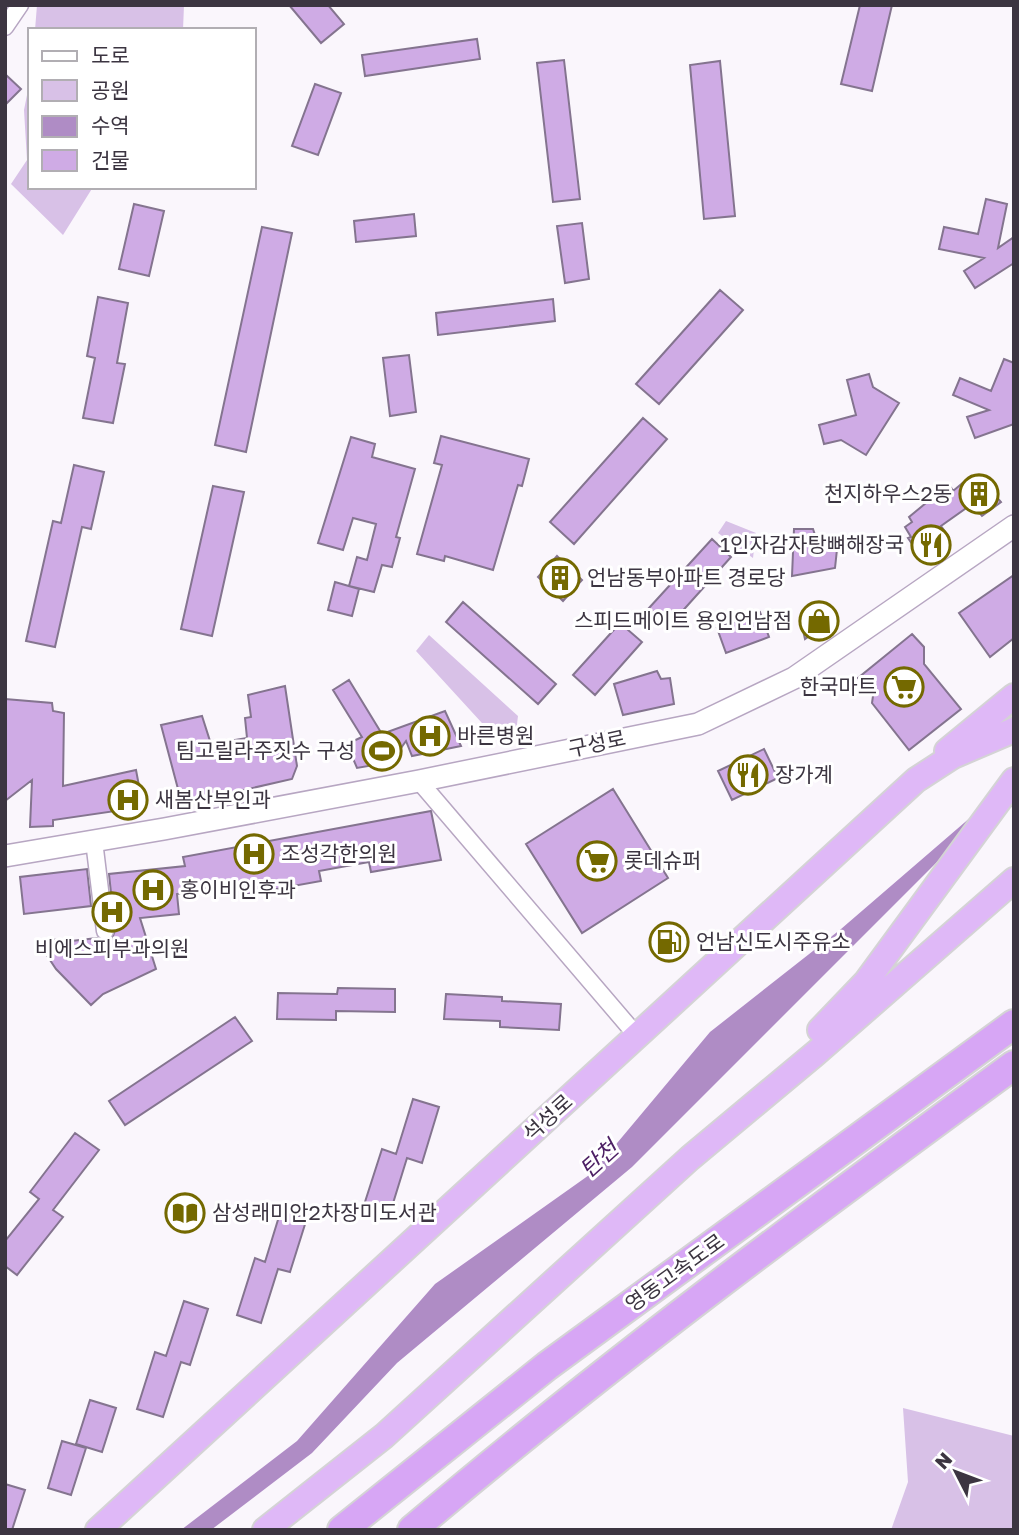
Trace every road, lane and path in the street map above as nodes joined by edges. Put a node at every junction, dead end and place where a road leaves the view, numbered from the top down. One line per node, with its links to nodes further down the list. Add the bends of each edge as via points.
1 (20, 5): 2 (street)
2 (5, 27)
3 (1014, 526): 6 (main road, 구성로, via 794,678 698,724)
4 (1014, 696): 7 (highway)
5 (1014, 730): 7 (highway, 석성로, via 953,756)
6 (419, 780): 9 (main road, 구성로); 14 (street)
7 (916, 780): 14 (highway, 석성로)
8 (1014, 780): 16 (highway, via 866,982 811,1040 740,1098)
9 (94, 841): 10 (main road, 구성로); 12 (street)
10 (5, 856)
11 (1014, 880): 16 (highway)
12 (105, 931)
13 (1014, 1024): 19 (highway, 영동고속도로, via 547,1366)
14 (637, 1036): 17 (highway, 석성로)
15 (1014, 1065): 20 (highway, 영동고속도로, via 804,1219 489,1464)
16 (690, 1158): 18 (highway, via 384,1436)
17 (98, 1530)
18 (265, 1530)
19 (342, 1530)
20 (412, 1530)

